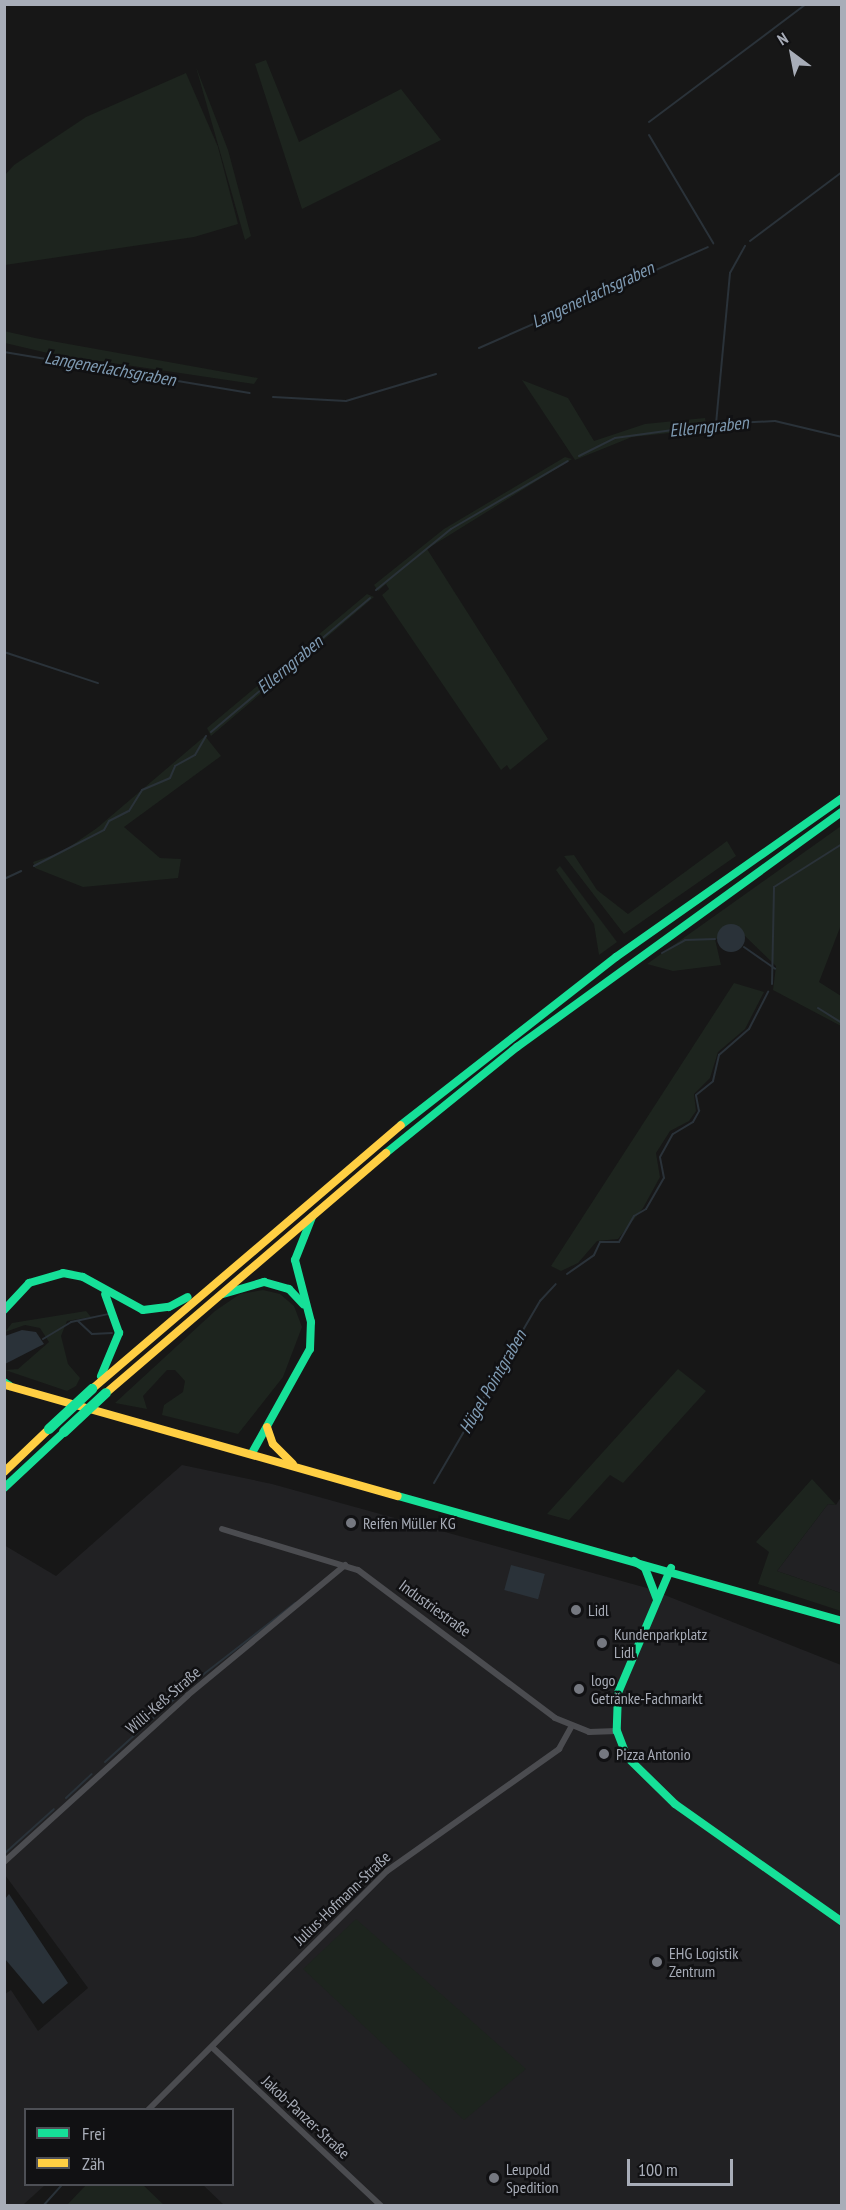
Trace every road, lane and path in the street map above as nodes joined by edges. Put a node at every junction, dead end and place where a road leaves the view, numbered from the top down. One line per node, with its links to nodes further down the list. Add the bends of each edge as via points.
1 (842, 798): 4 (main road, via 616,957 399,1125)
2 (842, 812): 3 (main road, via 623,966)
3 (321, 1205): 6 (main road); 8 (main road, via 296,1246 295,1270)
4 (212, 1283): 5 (main road, via 155,1311 134,1308); 10 (main road)
5 (103, 1291): 7 (main road, via 75,1274 50,1274 29,1282); 10 (main road, via 116,1314 119,1333 113,1356)
6 (210, 1301): 8 (main road, via 242,1285 264,1282 289,1289); 15 (main road, bridge)
7 (4, 1310)
8 (307, 1310): 11 (main road, via 312,1335 307,1357)
9 (6, 1384): 12 (main road)
10 (92, 1389): 14 (main road, bridge)
11 (267, 1427): 12 (main road); 13 (main road, via 273,1444)
12 (252, 1453): 13 (main road)
13 (293, 1464): 17 (main road)
14 (4, 1472)
15 (4, 1488)
16 (222, 1529): 18 (street, Industriestraße)
17 (628, 1557): 19 (main road); 20 (main road, via 645,1568)
18 (345, 1565): 22 (street, Industriestraße); 24 (street, Willi-Keß-Straße, via 188,1695)
19 (670, 1568): 20 (main road); 21 (main road)
20 (657, 1600): 23 (main road, via 622,1679)
21 (842, 1620)
22 (571, 1727): 23 (street); 26 (street, Julius-Hofmann-Straße, via 559,1749 397,1862)
23 (617, 1731): 25 (main road, via 627,1757 645,1781)
24 (4, 1862)
25 (842, 1922)
26 (213, 2048): 27 (street, Julius-Hofmann-Straße); 28 (street, Jakob-Panzer-Straße)
27 (149, 2108)
28 (381, 2205)

